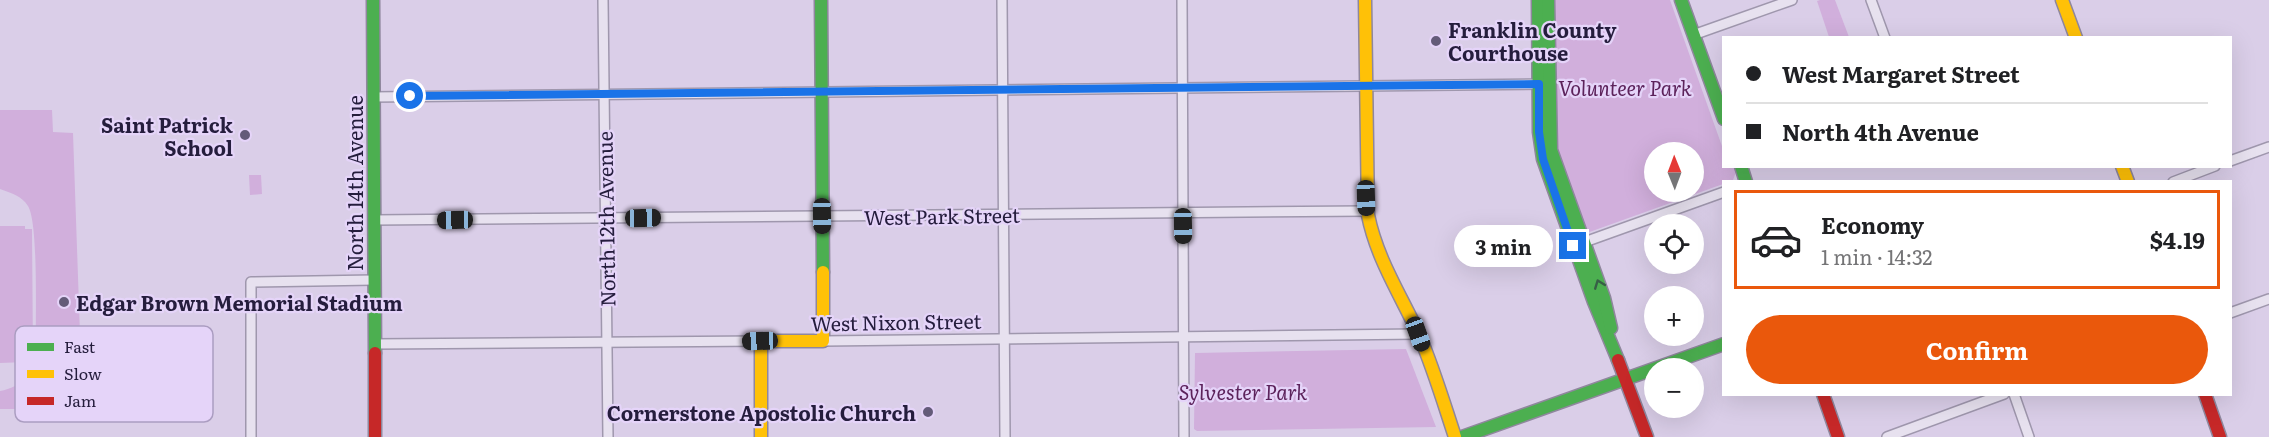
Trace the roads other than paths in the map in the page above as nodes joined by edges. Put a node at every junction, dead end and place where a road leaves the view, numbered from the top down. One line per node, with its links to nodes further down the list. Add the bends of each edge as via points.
1 (373, 0): 22 (street, North 14th Avenue)
2 (603, 0): 21 (street, North 12th Avenue)
3 (821, 0): 20 (street)
4 (1002, 0): 19 (street)
5 (1182, 0): 18 (street)
6 (1365, 0): 17 (street)
7 (1538, 0): 16 (street)
8 (1548, 0): 16 (street)
9 (1681, 0): 13 (street)
10 (1792, 0): 13 (street)
11 (1871, 0): 14 (street)
12 (2062, 0): 15 (street)
13 (1694, 35): 23 (street)
14 (1884, 36)
15 (2071, 36)
16 (1544, 84): 17 (street); 35 (street, via 1539,132 1543,159)
17 (1365, 86): 18 (street); 29 (street)
18 (1182, 88): 19 (street); 30 (street)
19 (1002, 90): 20 (street); 31 (street)
20 (822, 92): 21 (street); 32 (street)
21 (604, 94): 22 (street); 33 (street, North 12th Avenue)
22 (373, 97): 34 (street, North 14th Avenue)
23 (1722, 113)
24 (2269, 147): 25 (street)
25 (2232, 160)
26 (2210, 168): 27 (street)
27 (2178, 180)
28 (1722, 193): 35 (street)
29 (1366, 211): 30 (street, West Park Street); 39 (street, via 1380,261)
30 (1183, 213): 31 (street, West Park Street); 40 (street)
31 (1003, 215): 32 (street, West Park Street); 41 (street)
32 (822, 216): 33 (street, West Park Street); 43 (street)
33 (605, 218): 34 (street, West Park Street); 44 (street, North 12th Avenue)
34 (374, 220): 36 (street, North 14th Avenue)
35 (1578, 244): 47 (street, via 1604,298 1611,341)
36 (374, 280): 45 (street, North 14th Avenue); 52 (street, via 251,282)
37 (2269, 299): 38 (street)
38 (2232, 312)
39 (1418, 334): 40 (street, West Nixon Street); 58 (street)
40 (1184, 337): 41 (street, West Nixon Street); 57 (street)
41 (1004, 339): 43 (street, West Nixon Street); 56 (street)
42 (760, 341): 43 (street, West Nixon Street); 44 (street, West Nixon Street); 55 (street)
43 (823, 341)
44 (607, 343): 45 (street, West Nixon Street); 54 (street, North 12th Avenue)
45 (375, 344): 53 (street, North 14th Avenue)
46 (1722, 345): 47 (street)
47 (1626, 380): 59 (street); 60 (street)
48 (1823, 396): 61 (street)
49 (1999, 396): 62 (street)
50 (2015, 396): 63 (street)
51 (2206, 396): 64 (street)
52 (251, 437)
53 (375, 437)
54 (608, 437)
55 (761, 437)
56 (1005, 437)
57 (1184, 437)
58 (1455, 437)
59 (1462, 437)
60 (1647, 437)
61 (1838, 437)
62 (1887, 437)
63 (2029, 437)
64 (2220, 437)

